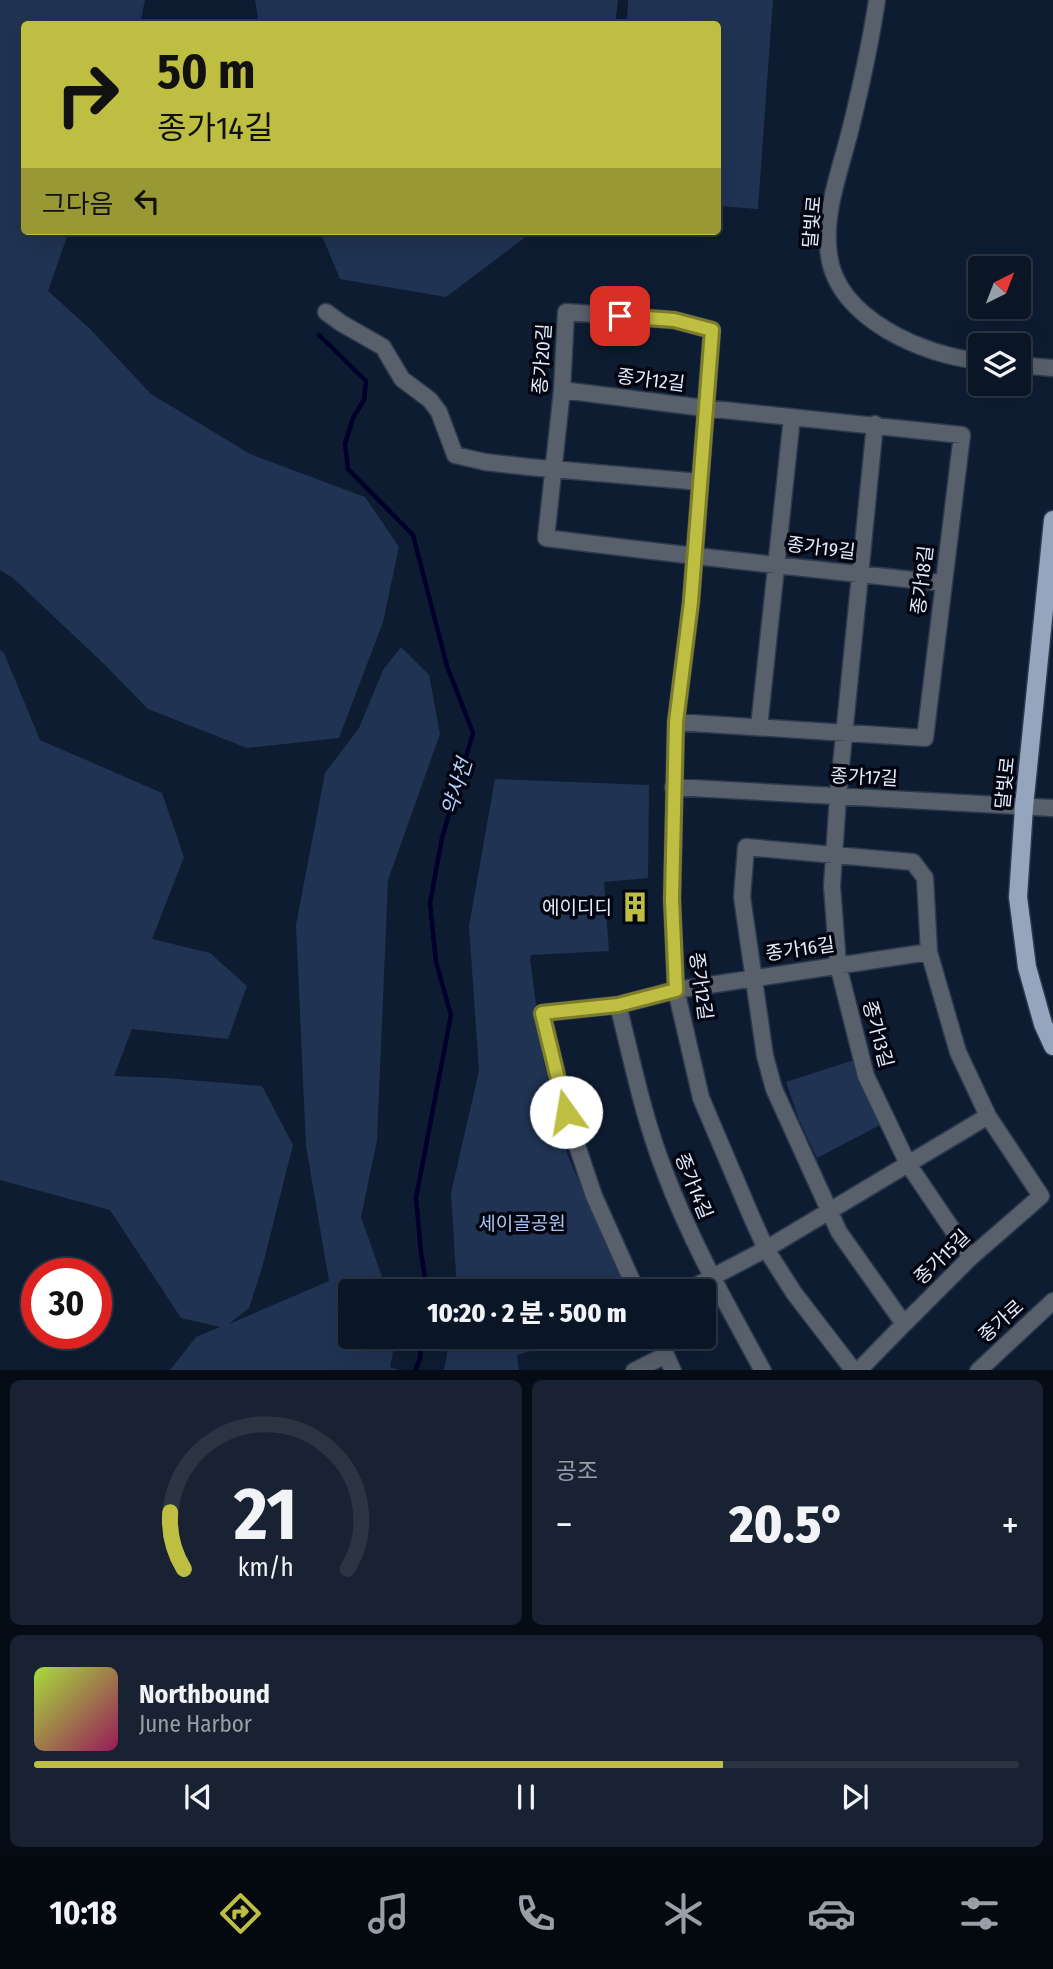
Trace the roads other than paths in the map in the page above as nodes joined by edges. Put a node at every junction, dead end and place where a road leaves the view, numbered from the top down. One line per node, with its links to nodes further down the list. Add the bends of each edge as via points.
1 (877, 0): 3 (street, 달빛로, via 830,212 829,256 837,282 860,310 888,331 920,347)
2 (326, 312): 10 (street, via 383,346 402,379 439,412 455,455)
3 (968, 360)
4 (1031, 366): 5 (street)
5 (1053, 368)
6 (562, 390): 7 (street, 종가12길); 7 (street, 종가20길, via 566,312 674,320 712,330); 10 (street, 종가20길)
7 (704, 408): 8 (street, 종가18길); 11 (street, 종가12길)
8 (792, 416): 9 (street, 종가18길); 14 (street)
9 (875, 424): 15 (street); 16 (street, 종가18길, via 962,435)
10 (553, 468): 11 (street); 13 (street, 종가20길, via 546,538)
11 (700, 482): 13 (street, 종가12길)
12 (1053, 520): 22 (main road, 달빛로)
13 (694, 557): 14 (street, 종가19길); 17 (street, 종가12길)
14 (778, 564): 15 (street, 종가19길); 18 (street)
15 (860, 574): 16 (street, 종가19길); 19 (street)
16 (943, 583): 19 (street, 종가18길, via 925,738)
17 (676, 722): 18 (street, 종가18길); 20 (street, 종가12길)
18 (759, 727): 19 (street, 종가18길)
19 (844, 733): 21 (street, 종가13길)
20 (673, 787): 21 (street, 종가17길); 28 (street, 종가12길)
21 (838, 796): 22 (street, 종가17길); 24 (street, 종가13길)
22 (1024, 807): 23 (street, 종가17길); 30 (main road, 달빛로, via 1019,919 1027,967)
23 (1053, 808)
24 (835, 855): 25 (street, 종가15길, via 914,862 925,878); 26 (street, 종가13길, via 832,886); 27 (street, via 746,846 742,897)
25 (929, 952): 26 (street, 종가16길); 31 (street, 종가15길, via 958,1052)
26 (838, 965): 27 (street, 종가16길); 32 (street, 종가13길, via 866,1076)
27 (752, 977): 28 (street, 종가16길); 33 (street, via 774,1089)
28 (676, 990): 29 (street); 34 (street, 종가12길, via 701,1098)
29 (618, 1005): 36 (street, 종가14길, via 663,1167); 37 (street, via 542,1013 566,1112 590,1184)
30 (1053, 1046)
31 (988, 1116): 32 (street); 35 (street, 종가15길, via 1041,1196)
32 (908, 1164): 33 (street); 35 (street, 종가13길)
33 (829, 1212): 34 (street); 40 (street)
34 (766, 1249): 36 (street); 44 (street, 종가12길, via 794,1293)
35 (971, 1257): 40 (street, 종가15길)
36 (712, 1277): 38 (street); 43 (street, 종가14길)
37 (631, 1279)
38 (708, 1279)
39 (1053, 1301): 45 (street, 종가로)
40 (904, 1324): 44 (street, 종가15길)
41 (670, 1363): 42 (street)
42 (634, 1370)
43 (762, 1370)
44 (856, 1370)
45 (978, 1370)

